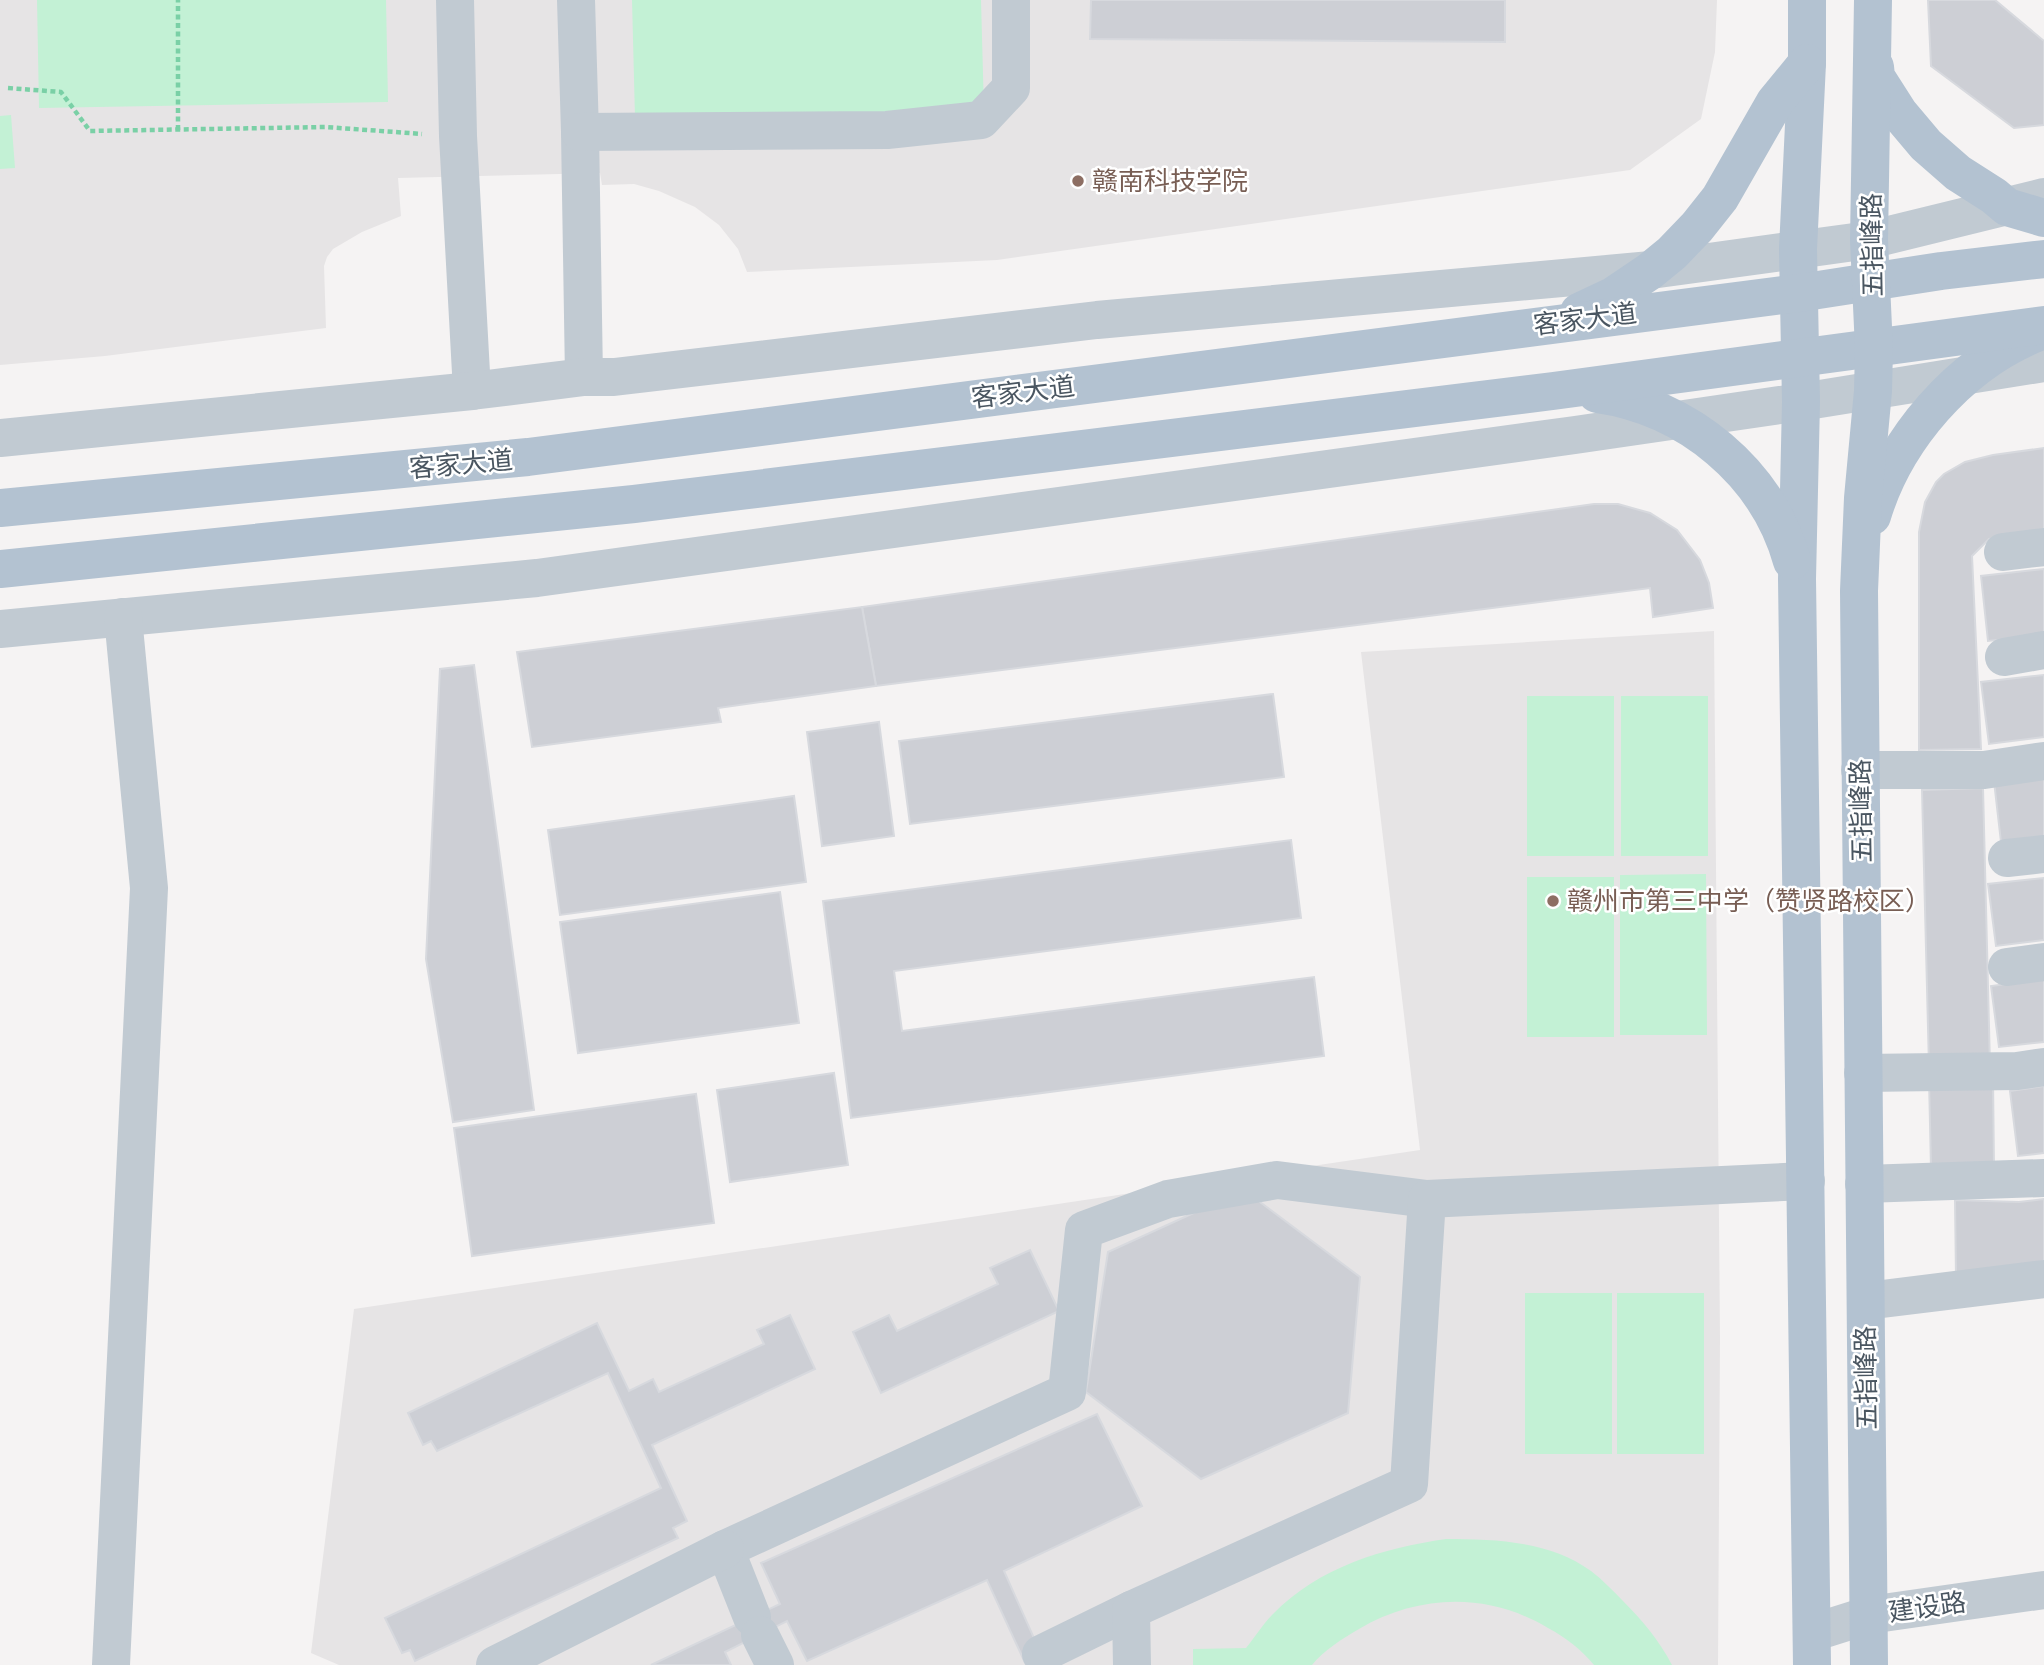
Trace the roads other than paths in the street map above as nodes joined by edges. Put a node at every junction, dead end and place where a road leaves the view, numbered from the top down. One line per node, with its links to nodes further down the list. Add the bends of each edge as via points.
1 (455, 0): 25 (street)
2 (576, 0): 8 (street)
3 (1012, 0): 8 (street, via 1011,88 981,120 887,130)
4 (1807, 0): 7 (main road)
5 (1874, 0): 6 (main road, 五指峰路)
6 (1874, 54): 10 (main road, via 1876,77 1926,145); 12 (main road, 五指峰路)
7 (1807, 63): 13 (main road); 15 (main road, via 1775,102 1720,198)
8 (580, 132): 24 (street)
9 (2044, 197): 10 (street)
10 (2007, 207): 11 (main road); 12 (street)
11 (2044, 218)
12 (1869, 240): 13 (street); 16 (main road, 五指峰路)
13 (1798, 249): 15 (street); 17 (main road)
14 (2044, 259): 16 (main road, 客家大道)
15 (1651, 270): 18 (main road, via 1613,296); 24 (street, via 1111,319)
16 (1872, 282): 17 (main road, 客家大道); 20 (main road, 五指峰路)
17 (1799, 293): 18 (main road, 客家大道); 21 (main road)
18 (1546, 324): 31 (main road, 客家大道, via 528,457)
19 (2044, 328): 20 (main road); 23 (main road)
20 (1874, 349): 21 (main road); 27 (main road, 五指峰路)
21 (1801, 359): 26 (main road); 28 (main road)
22 (2044, 363): 23 (street)
23 (1968, 375): 27 (street); 36 (main road, via 1932,410 1888,476 1863,551)
24 (584, 377): 25 (street)
25 (472, 391): 30 (street)
26 (1553, 391): 29 (main road, via 1620,397); 34 (main road, via 549,514)
27 (1872, 391): 28 (street); 36 (main road, 五指峰路)
28 (1801, 402): 29 (street); 35 (main road)
29 (1677, 419): 35 (main road, via 1709,439 1756,488 1774,516); 37 (street, via 537,578)
30 (0, 439)
31 (0, 508)
32 (2044, 547): 33 (street)
33 (2003, 552)
34 (0, 569)
35 (1797, 579): 46 (main road)
36 (1858, 591): 42 (main road, 五指峰路)
37 (123, 617): 38 (street); 58 (street, via 149,888)
38 (0, 629)
39 (2044, 650): 40 (street)
40 (2004, 657)
41 (2044, 761): 42 (street, via 1984,770)
42 (1860, 770): 44 (main road, 五指峰路)
43 (2044, 1067): 44 (street)
44 (1863, 1073): 47 (main road, 五指峰路)
45 (2044, 1178): 47 (street)
46 (1806, 1181): 48 (street); 56 (main road)
47 (1864, 1184): 50 (main road, 五指峰路)
48 (1427, 1199): 51 (street, via 1277,1180 1168,1199 1084,1230 1067,1392); 53 (street, via 1409,1484)
49 (2044, 1279): 50 (street)
50 (1866, 1301): 54 (main road, 五指峰路)
51 (725, 1549): 55 (street); 59 (street)
52 (2044, 1590): 54 (street, 建设路)
53 (1131, 1610): 57 (street); 60 (street)
54 (1869, 1615): 56 (street, 建设路); 61 (main road, 五指峰路)
55 (762, 1639)
56 (1812, 1649)
57 (1028, 1660)
58 (111, 1665)
59 (495, 1665)
60 (1132, 1665)
61 (1869, 1665)

